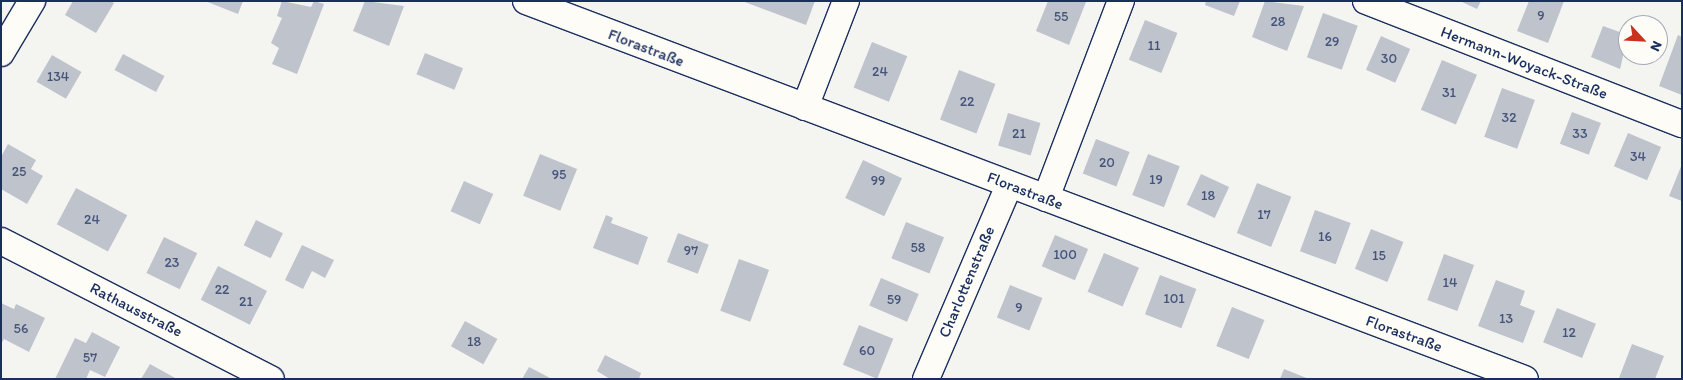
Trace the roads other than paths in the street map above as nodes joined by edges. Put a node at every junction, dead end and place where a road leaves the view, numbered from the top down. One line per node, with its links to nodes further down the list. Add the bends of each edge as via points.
1 (32, 1): 6 (street)
2 (526, 1): 7 (street, Florastraße)
3 (846, 1): 7 (street)
4 (1122, 1): 10 (street)
5 (1366, 1): 8 (street, Hermann-Woyack-Straße)
6 (1, 53)
7 (805, 107): 9 (street, Florastraße)
8 (1682, 124)
9 (1009, 184): 10 (street, Florastraße); 13 (street, Charlottenstraße)
10 (1046, 198): 14 (street, Florastraße)
11 (1, 241): 12 (street, Rathausstraße)
12 (271, 379)
13 (926, 379)
14 (1526, 379)

